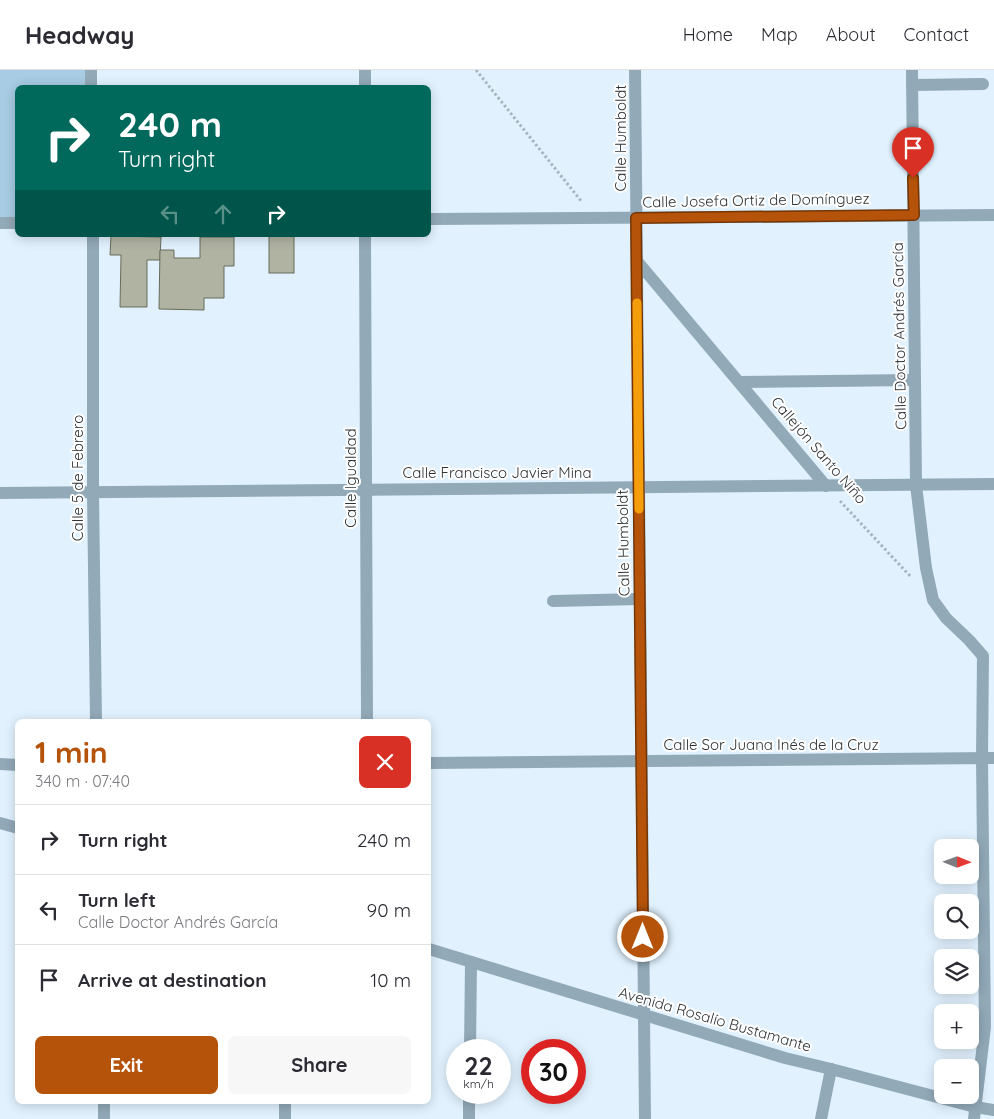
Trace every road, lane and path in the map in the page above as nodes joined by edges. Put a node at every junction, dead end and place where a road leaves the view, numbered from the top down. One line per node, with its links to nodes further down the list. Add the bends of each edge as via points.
1 (91, 70): 7 (street)
2 (365, 70): 8 (street)
3 (476, 70): 12 (path)
4 (635, 70): 13 (street, Calle Humboldt)
5 (912, 70): 9 (street, Calle Doctor Andrés García)
6 (983, 84): 9 (street)
7 (92, 85)
8 (365, 85)
9 (912, 85): 11 (street, Calle Doctor Andrés García)
10 (994, 214): 11 (street, Calle Josefa Ortiz de Domínguez)
11 (914, 215): 13 (street, Calle Josefa Ortiz de Domínguez); 20 (street, Calle Doctor Andrés García)
12 (595, 218): 13 (street, Calle Josefa Ortiz de Domínguez); 14 (street, Calle Josefa Ortiz de Domínguez)
13 (636, 218): 19 (street, Calle Humboldt)
14 (431, 219)
15 (0, 223): 16 (street)
16 (15, 223)
17 (93, 237): 27 (street, Calle 5 de Febrero)
18 (365, 237): 26 (street, Calle Igualdad)
19 (637, 261): 21 (street, Callejón Santo Niño); 25 (street, Calle Humboldt)
20 (915, 380): 21 (street); 23 (street, Calle Doctor Andrés García)
21 (739, 382): 24 (street, Callejón Santo Niño)
22 (994, 484): 23 (street, Calle Francisco Javier Mina)
23 (916, 485): 24 (street, Calle Francisco Javier Mina); 34 (street, Calle Doctor Andrés García, via 933,600 983,656)
24 (826, 486): 25 (street, Calle Francisco Javier Mina); 29 (path, Callejón Santo Niño)
25 (639, 487): 26 (street, Calle Francisco Javier Mina); 30 (street, Calle Humboldt)
26 (366, 489): 27 (street, Calle Francisco Javier Mina); 33 (street, Calle Igualdad)
27 (93, 492): 28 (street, Calle Francisco Javier Mina); 32 (street, Calle 5 de Febrero)
28 (0, 493)
29 (913, 579)
30 (640, 599): 31 (street); 35 (street, Calle Humboldt)
31 (553, 601)
32 (96, 719)
33 (368, 719)
34 (988, 758): 35 (street, Calle Sor Juana Inés de la Cruz); 44 (street)
35 (641, 761): 36 (street, Calle Sor Juana Inés de la Cruz); 43 (street, Calle Humboldt)
36 (431, 763)
37 (0, 764): 38 (street)
38 (15, 765)
39 (0, 823): 40 (street)
40 (15, 827)
41 (431, 950): 42 (street, Avenida Rosalío Bustamante)
42 (471, 962): 43 (street, Avenida Rosalío Bustamante); 45 (street)
43 (644, 1015): 46 (street, Avenida Rosalío Bustamante); 55 (street, Calle Humboldt)
44 (989, 1027): 51 (street)
45 (470, 1039)
46 (831, 1069): 51 (street, Avenida Rosalío Bustamante); 56 (street)
47 (104, 1104): 52 (street)
48 (285, 1104): 53 (street)
49 (469, 1104): 54 (street)
50 (994, 1110): 51 (street, Avenida Rosalío Bustamante)
51 (975, 1113)
52 (104, 1119)
53 (285, 1119)
54 (469, 1119)
55 (644, 1119)
56 (821, 1119)

